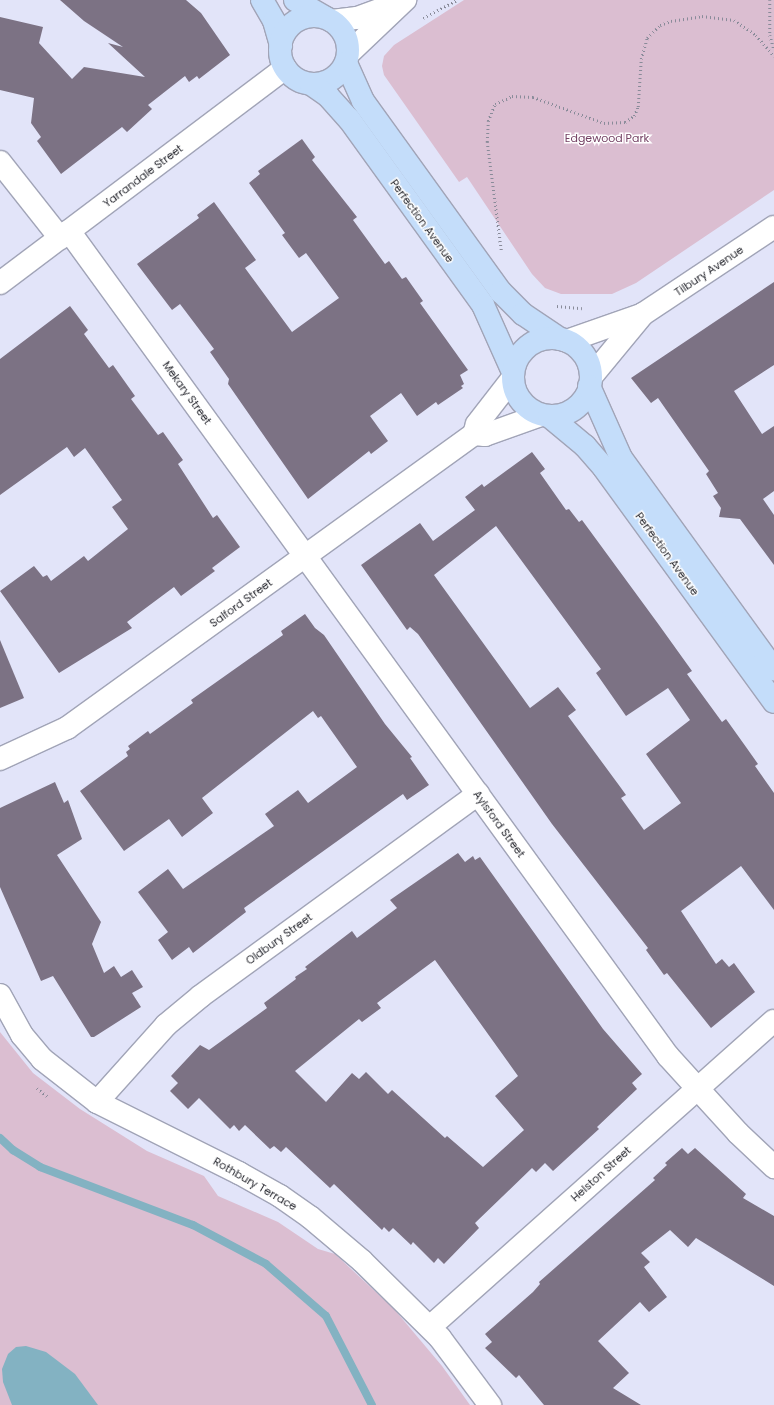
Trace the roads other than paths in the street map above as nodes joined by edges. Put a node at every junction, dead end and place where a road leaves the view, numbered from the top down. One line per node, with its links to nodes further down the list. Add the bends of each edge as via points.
1 (262, 0): 5 (main road, via 274,21)
2 (295, 0): 4 (main road)
3 (400, 4): 4 (street, via 357,18); 6 (street)
4 (328, 19): 5 (main road, via 314,16 295,22 283,37); 6 (main road, via 345,36)
5 (280, 46): 7 (main road)
6 (347, 59): 8 (main road, via 342,71 328,82); 14 (main road, Perfection Avenue, via 363,101 501,292 523,314)
7 (285, 68): 8 (main road, via 296,79); 11 (street, Yarrandale Street)
8 (311, 84): 15 (main road, Perfection Avenue, via 328,96 349,119 483,304)
9 (0, 162): 11 (street, Mekary Street)
10 (774, 227): 13 (street, Tilbury Avenue)
11 (64, 234): 12 (street, Yarrandale Street); 19 (street, Mekary Street)
12 (0, 283)
13 (643, 314): 14 (street, Tilbury Avenue); 16 (street, Tilbury Avenue)
14 (563, 340): 15 (main road, via 547,338 535,342 516,360); 16 (main road, via 584,356)
15 (513, 376): 17 (main road, via 521,401 530,410); 18 (street, Salford Street, via 477,424)
16 (590, 381): 17 (main road, via 586,396 575,408 560,415); 20 (main road, Perfection Avenue, via 621,458)
17 (545, 416): 18 (street, Salford Street, via 485,435); 21 (main road, Perfection Avenue, via 585,446 604,468)
18 (474, 434): 19 (street, Salford Street)
19 (305, 556): 22 (street, Salford Street, via 67,728); 23 (street, Aylsford Street)
20 (774, 670)
21 (774, 702)
22 (0, 758)
23 (478, 794): 26 (street, Aylsford Street, via 668,1056); 27 (street, Oldbury Street, via 201,996 166,1025)
24 (0, 995): 27 (street, Rothbury Terrace, via 22,1035 37,1053)
25 (774, 1021): 26 (street, Helston Street)
26 (697, 1089): 28 (street, Aylsford Street); 29 (street, Helston Street)
27 (97, 1102): 29 (street, Rothbury Terrace, via 280,1196 310,1217 362,1261)
28 (774, 1168)
29 (430, 1327): 30 (street, Rothbury Terrace)
30 (490, 1405)

